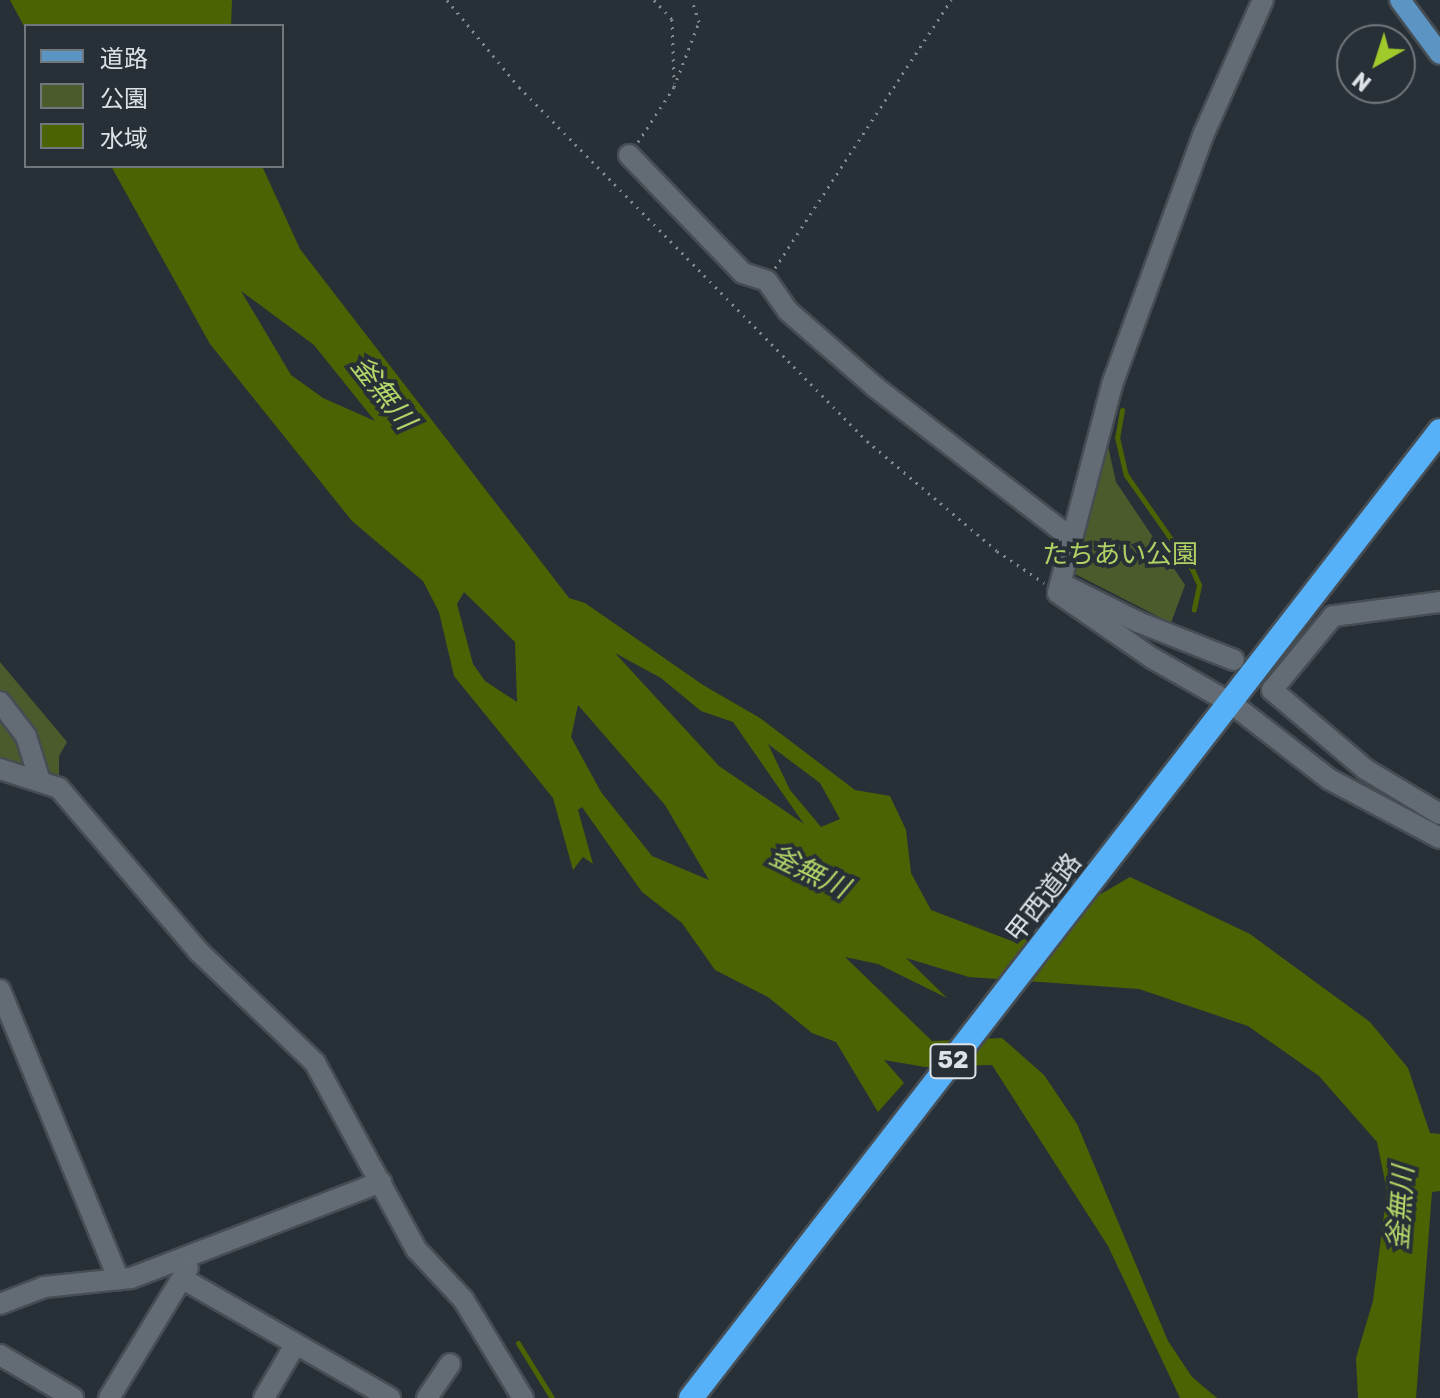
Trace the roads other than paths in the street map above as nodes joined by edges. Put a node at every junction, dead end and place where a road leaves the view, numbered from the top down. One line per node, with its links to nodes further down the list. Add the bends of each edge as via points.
1 (1263, 0): 6 (street, via 1204,133 1112,385)
2 (1400, 0): 3 (main road)
3 (1440, 54)
4 (629, 155): 6 (street, via 743,273 767,281 788,311 875,387)
5 (1440, 431): 11 (highway, 甲西道路 / 52)
6 (1070, 537): 7 (street)
7 (1059, 588): 9 (street); 11 (street, via 1152,658)
8 (1440, 602): 14 (street, via 1333,616 1272,690 1365,769)
9 (1234, 660)
10 (0, 702): 13 (street, via 26,736)
11 (1231, 703): 15 (street, via 1329,779); 29 (highway, 甲西道路 / 52)
12 (0, 769): 13 (street)
13 (40, 781): 17 (street, via 59,788 198,951 315,1063)
14 (1440, 814)
15 (1440, 838)
16 (0, 990): 18 (street)
17 (381, 1182): 18 (street); 28 (street, via 416,1249 463,1299)
18 (119, 1280): 19 (street, via 44,1287)
19 (0, 1304)
20 (295, 1345): 24 (street, via 186,1273); 25 (street); 26 (street)
21 (0, 1355): 23 (street)
22 (450, 1364): 27 (street)
23 (73, 1398)
24 (109, 1398)
25 (264, 1398)
26 (390, 1398)
27 (427, 1398)
28 (523, 1398)
29 (691, 1398)

